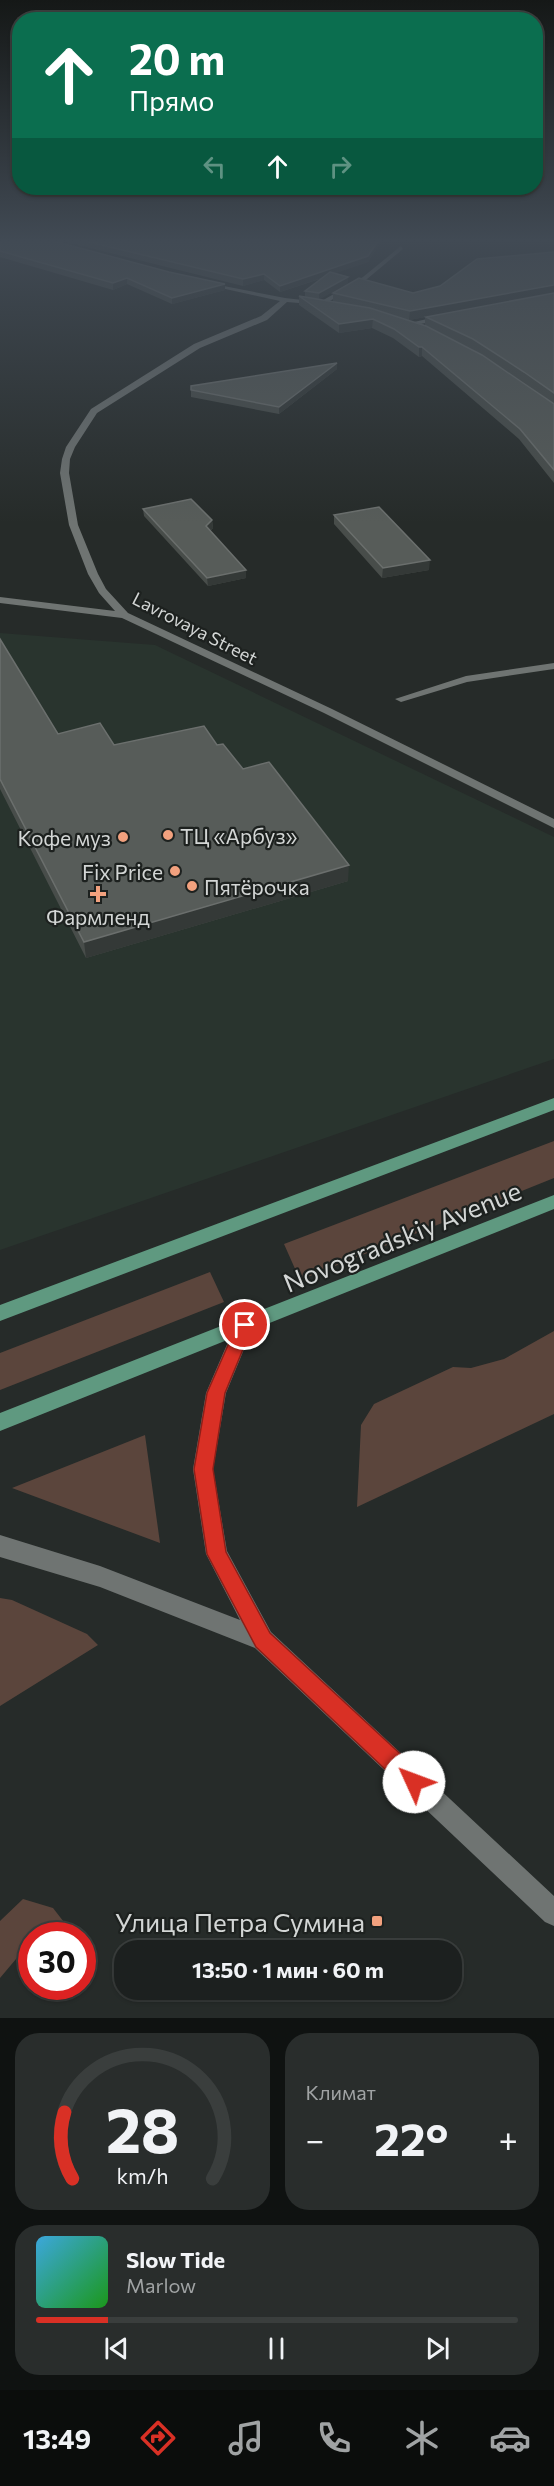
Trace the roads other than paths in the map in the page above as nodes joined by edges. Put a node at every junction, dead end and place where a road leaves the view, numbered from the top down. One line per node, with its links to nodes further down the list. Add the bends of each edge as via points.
1 (224, 334): 3 (street, Lavrovaya Street, via 197,345 94,411 66,458 66,495 81,545 100,587)
2 (0, 600): 3 (street)
3 (124, 615): 6 (street, Lavrovaya Street)
4 (554, 666): 5 (street, via 466,679)
5 (401, 699)
6 (554, 824)
7 (554, 1104): 9 (main road)
8 (554, 1202): 10 (main road, Novogradskiy Avenue)
9 (0, 1313)
10 (245, 1325): 11 (main road, Novogradskiy Avenue); 13 (street, via 216,1393 204,1469 217,1554)
11 (0, 1422)
12 (0, 1546): 13 (street, via 150,1594)
13 (263, 1640): 14 (street)
14 (554, 1913)

